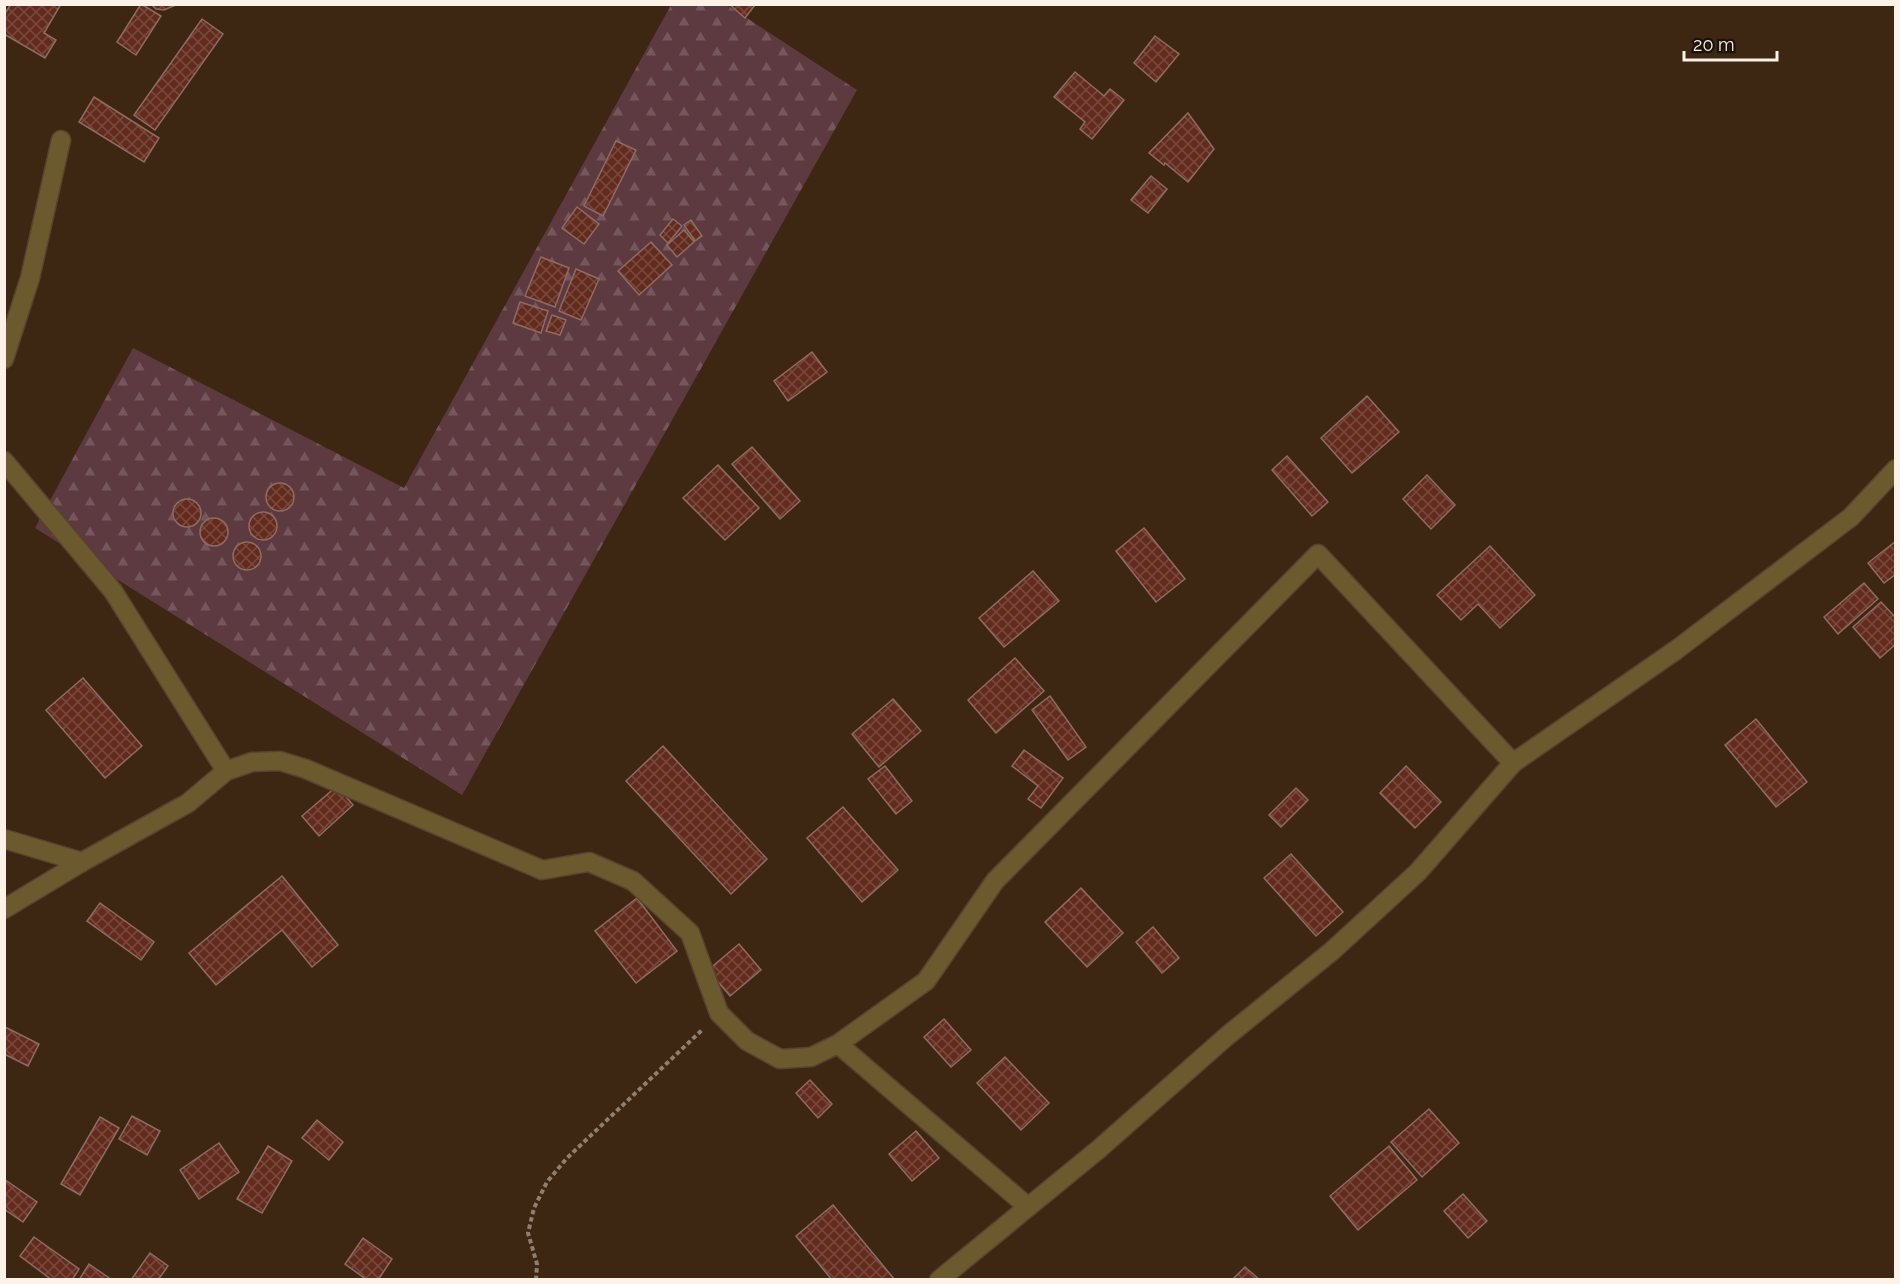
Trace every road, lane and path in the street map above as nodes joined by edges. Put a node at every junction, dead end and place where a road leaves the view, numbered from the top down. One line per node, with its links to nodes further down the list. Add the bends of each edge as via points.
1 (62, 140): 2 (street, via 30,278)
2 (4, 358)
3 (4, 461): 6 (street, via 113,591)
4 (1896, 468): 5 (street, via 1842,524 1676,650)
5 (1513, 763): 11 (street, via 1318,554 995,881 926,981); 12 (street, via 1418,872 1332,951)
6 (226, 771): 8 (street, via 188,803); 10 (street, via 252,762 280,761 542,870 590,862 633,881 690,933)
7 (4, 839): 8 (street)
8 (82, 862): 9 (street)
9 (4, 909)
10 (719, 1013): 11 (street, via 747,1041 780,1059 811,1057); 13 (path, via 567,1158 547,1182 534,1208 528,1233 537,1264)
11 (838, 1044): 12 (street)
12 (1027, 1206): 14 (street)
13 (536, 1280)
14 (939, 1280)

